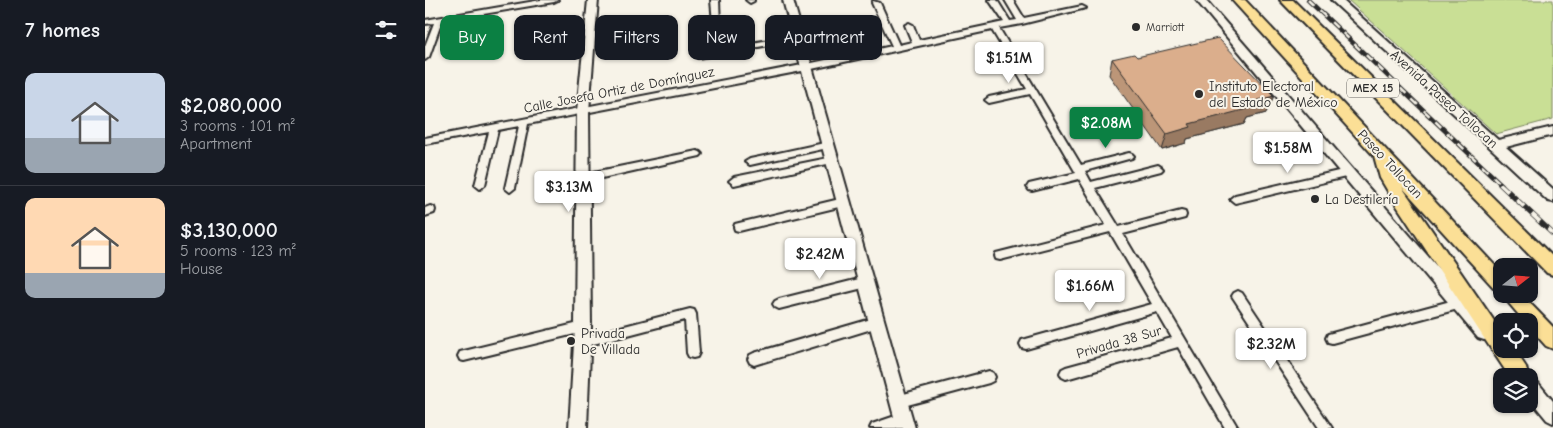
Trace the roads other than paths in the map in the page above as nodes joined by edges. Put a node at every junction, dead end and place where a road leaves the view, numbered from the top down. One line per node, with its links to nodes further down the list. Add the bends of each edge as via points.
1 (487, 0): 14 (street)
2 (554, 0): 14 (street)
3 (593, 0): 30 (main road)
4 (715, 0): 15 (street)
5 (788, 0): 16 (main road)
6 (993, 0): 21 (street)
7 (1009, 0): 19 (street)
8 (1201, 0): 44 (main road)
9 (1238, 0): 37 (highway, Paseo Tollocan / MEX 15)
10 (1286, 0): 58 (highway, MEX 15)
11 (1336, 0): 36 (main road, Avenida Paseo Tollocan)
12 (876, 3): 24 (street)
13 (1082, 8): 19 (street, Calle Josefa Ortiz de Domínguez)
14 (484, 12): 17 (street)
15 (716, 15)
16 (792, 15)
17 (439, 19): 18 (street); 25 (street)
18 (425, 22)
19 (1022, 22): 21 (street, Calle Josefa Ortiz de Domínguez)
20 (909, 25): 23 (street)
21 (1009, 25): 22 (street, Calle Josefa Ortiz de Domínguez)
22 (995, 28): 23 (street, Calle Josefa Ortiz de Domínguez); 28 (street)
23 (917, 44): 24 (street, Calle Josefa Ortiz de Domínguez)
24 (897, 48): 27 (street, Calle Josefa Ortiz de Domínguez)
25 (425, 57)
26 (805, 60): 27 (main road)
27 (807, 67): 30 (street, Calle Josefa Ortiz de Domínguez); 35 (main road)
28 (1033, 91): 29 (street); 43 (street)
29 (989, 100)
30 (583, 111): 31 (street, Calle Josefa Ortiz de Domínguez); 45 (main road)
31 (524, 122): 32 (street, Calle Josefa Ortiz de Domínguez); 50 (street)
32 (494, 128): 34 (street, Calle Josefa Ortiz de Domínguez); 47 (street)
33 (1553, 131): 36 (main road)
34 (425, 141)
35 (829, 145): 40 (main road); 41 (street)
36 (1496, 145): 51 (main road, Avenida Paseo Tollocan)
37 (1377, 149): 59 (highway, Paseo Tollocan / MEX 15); 68 (highway, via 1388,178)
38 (697, 154): 45 (street)
39 (1129, 156): 43 (street)
40 (833, 160): 46 (street); 53 (main road)
41 (750, 162)
42 (1159, 169): 48 (street)
43 (1080, 172): 48 (street); 49 (street)
44 (1347, 173): 52 (street); 64 (main road)
45 (584, 178): 67 (main road)
46 (734, 181)
47 (480, 185)
48 (1089, 186): 56 (street)
49 (1032, 187)
50 (510, 188)
51 (1553, 197)
52 (1235, 199)
53 (844, 202): 55 (street); 60 (main road)
54 (1181, 215): 56 (street)
55 (739, 227)
56 (1114, 229): 57 (street); 65 (street)
57 (1000, 256)
58 (1552, 266)
59 (1493, 275)
60 (867, 282): 63 (street); 66 (main road)
61 (1238, 296): 87 (street)
62 (1518, 303): 70 (highway)
63 (779, 304)
64 (1458, 304): 69 (street); 77 (main road)
65 (1161, 306): 71 (street); 73 (street)
66 (878, 322): 76 (street); 81 (main road)
67 (583, 326): 72 (main road); 75 (street)
68 (1493, 335)
69 (1332, 338)
70 (1553, 340)
71 (1180, 341): 78 (street, Privada 38 Sur); 86 (street)
72 (582, 342): 74 (street, via 690,314); 84 (main road)
73 (1026, 344)
74 (693, 353)
75 (463, 356)
76 (754, 359)
77 (1514, 368)
78 (1066, 373)
79 (989, 377): 81 (street)
80 (1538, 396): 82 (main road)
81 (899, 402): 83 (main road)
82 (1553, 414)
83 (905, 424): 85 (street)
84 (578, 428)
85 (876, 428)
86 (1232, 428)
87 (1326, 428)

